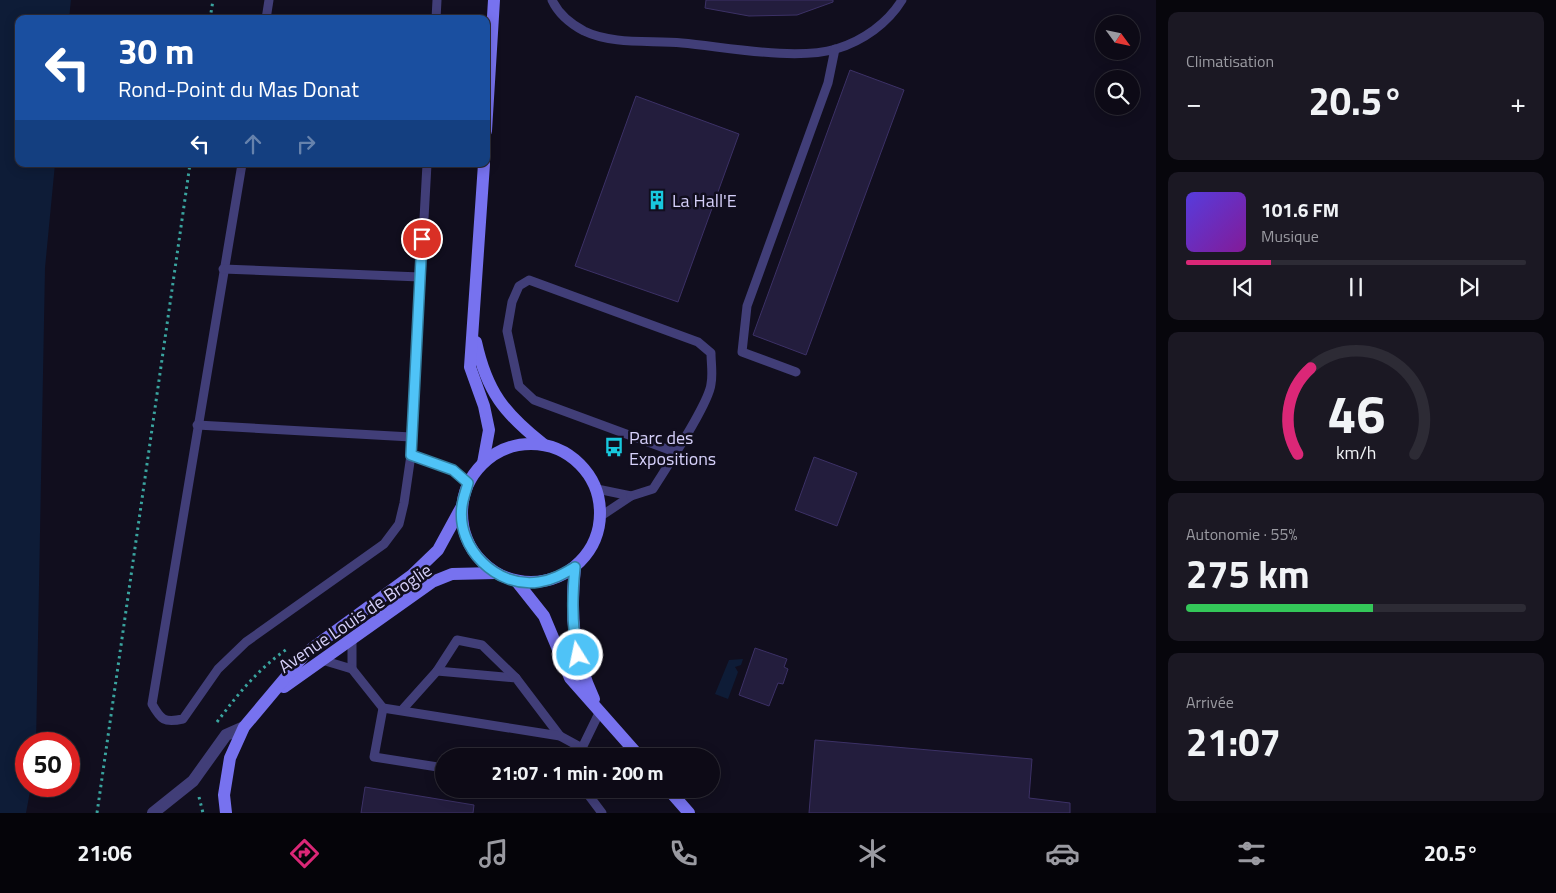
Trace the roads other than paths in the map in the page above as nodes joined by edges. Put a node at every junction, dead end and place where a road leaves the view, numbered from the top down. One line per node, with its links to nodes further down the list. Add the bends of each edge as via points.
1 (270, 0): 6 (lane)
2 (437, 0): 7 (lane)
3 (494, 0): 9 (main road)
4 (552, 0): 8 (lane, via 565,18 585,31 620,40 788,54)
5 (902, 0): 8 (lane, via 877,29)
6 (267, 15)
7 (436, 15)
8 (835, 49): 16 (lane, via 828,83 747,306 742,352)
9 (490, 65)
10 (241, 167): 13 (lane)
11 (427, 167): 14 (lane)
12 (484, 167): 15 (main road)
13 (223, 269): 14 (lane); 17 (lane)
14 (420, 277): 18 (lane)
15 (474, 333): 19 (main road, via 481,365 497,401); 22 (main road, via 470,367 489,430)
16 (796, 372)
17 (197, 425): 18 (lane); 21 (lane, via 152,704 159,717 170,722 183,719 218,669 246,642 384,544 399,524)
18 (411, 437): 21 (lane)
19 (543, 444): 22 (main road, via 521,444 501,450); 24 (main road, via 575,459 588,472)
20 (675, 452): 20 (lane, via 712,385 711,353 698,342 529,280 519,286 512,302 507,331 519,386 534,400); 25 (lane, via 653,489)
21 (411, 455): 23 (lane, via 453,470)
22 (483, 463): 23 (main road)
23 (468, 483): 26 (main road)
24 (597, 489): 25 (lane); 27 (main road)
25 (631, 496): 27 (lane)
26 (462, 506): 29 (main road, via 463,526 469,545 480,561); 36 (main road, Avenue Louis de Broglie, via 438,550 412,575 307,652)
27 (601, 516): 28 (main road, via 593,544)
28 (575, 567): 30 (main road, via 557,578); 39 (main road, via 574,637 582,674)
29 (495, 573): 30 (main road); 31 (main road, Avenue Louis de Broglie, via 452,574 432,582)
30 (518, 582): 39 (main road, via 544,616 570,678)
31 (352, 639): 32 (main road, Avenue Louis de Broglie); 33 (lane)
32 (322, 660): 33 (lane); 36 (main road, Avenue Louis de Broglie)
33 (352, 669): 37 (lane)
34 (437, 671): 35 (lane); 35 (lane, via 458,640 482,645); 38 (lane)
35 (516, 678): 41 (lane)
36 (267, 699): 40 (main road, Avenue Louis de Broglie)
37 (383, 708): 38 (lane); 45 (lane, via 374,757)
38 (402, 710): 41 (lane)
39 (600, 711): 43 (lane); 44 (main road)
40 (244, 727): 48 (street, via 226,735 193,781); 49 (main road, Avenue Louis de Broglie, via 230,758 224,795)
41 (560, 736): 42 (lane)
42 (576, 748)
43 (583, 748)
44 (632, 748)
45 (435, 767)
46 (591, 798): 50 (lane)
47 (676, 798): 51 (main road)
48 (152, 813)
49 (226, 813)
50 (602, 813)
51 (689, 813)

